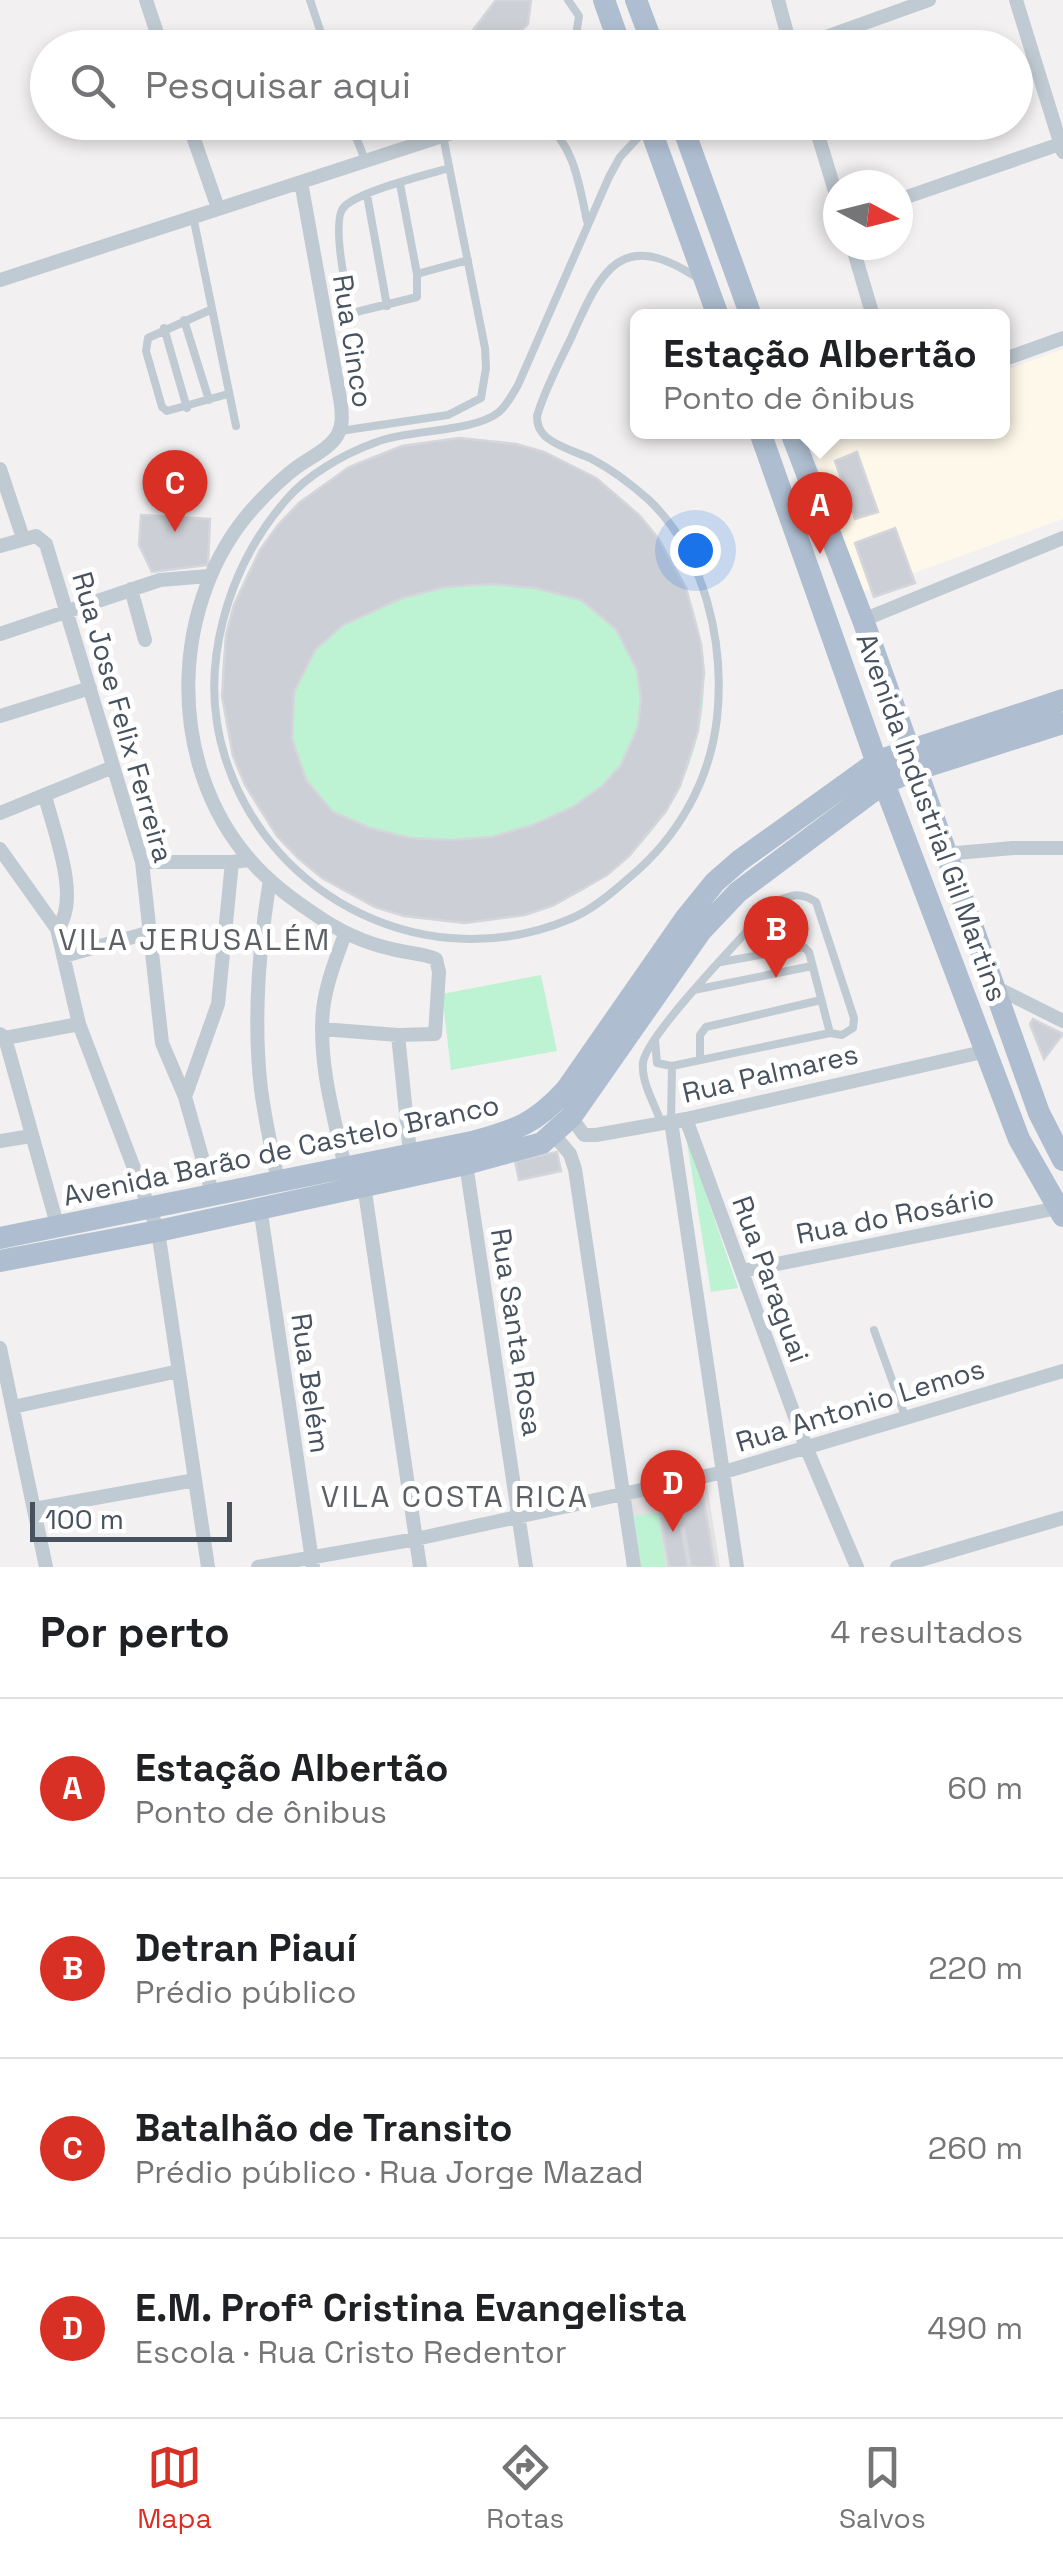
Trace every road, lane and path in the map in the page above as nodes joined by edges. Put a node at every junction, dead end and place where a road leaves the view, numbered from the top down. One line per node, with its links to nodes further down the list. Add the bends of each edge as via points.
1 (146, 0): 9 (street)
2 (310, 0): 10 (lane)
3 (568, 0): 11 (lane, via 579,16)
4 (604, 0): 12 (main road)
5 (636, 0): 13 (main road)
6 (778, 0): 14 (street)
7 (929, 0): 15 (street)
8 (1016, 0): 16 (street)
9 (156, 30)
10 (320, 30)
11 (577, 30)
12 (611, 30)
13 (647, 30)
14 (787, 30)
15 (844, 30)
16 (1026, 30)
17 (1033, 53): 27 (street)
18 (194, 140): 35 (street)
19 (357, 140): 28 (lane)
20 (430, 140): 28 (street)
21 (444, 140): 29 (lane)
22 (561, 140): 37 (lane)
23 (635, 140): 37 (lane)
24 (655, 140): 42 (main road)
25 (687, 140): 47 (main road)
26 (819, 140): 30 (street)
27 (1061, 141): 34 (street)
28 (365, 160): 31 (street)
29 (449, 168): 32 (lane); 38 (lane)
30 (829, 170)
31 (301, 182): 35 (street); 44 (street, Rua Cinco)
32 (400, 184): 33 (lane); 40 (lane)
33 (367, 195): 43 (lane, via 340,212); 45 (lane)
34 (913, 195)
35 (218, 208): 36 (street)
36 (193, 216): 41 (street); 49 (lane)
37 (587, 221): 58 (lane, via 518,385)
38 (468, 260): 40 (lane); 55 (lane, via 485,348)
39 (856, 260): 48 (street)
40 (417, 274): 45 (lane, via 417,297)
41 (0, 280)
42 (706, 284): 46 (main road); 58 (lane, via 656,258 636,256 607,269 537,416 549,440 625,479 652,504 704,590 718,645 717,719 699,784 677,830 614,892 572,918 469,940 415,934 365,916 284,861 240,795 224,756 214,672 232,589 287,498 377,441)
43 (346, 291): 44 (lane); 45 (lane, via 356,312)
44 (322, 296): 60 (street, Rua Cinco)
45 (387, 306)
46 (715, 309)
47 (748, 309)
48 (871, 309)
49 (210, 310): 50 (lane); 54 (lane)
50 (184, 320): 51 (lane); 56 (lane)
51 (164, 328): 57 (lane); 57 (lane, via 148,338 146,351 162,407)
52 (1063, 338): 53 (street)
53 (1010, 357)
54 (228, 394): 56 (lane); 59 (lane)
55 (481, 398): 58 (lane); 60 (lane, via 448,414)
56 (209, 400): 57 (lane)
57 (187, 408)
58 (493, 416)
59 (236, 426)
60 (340, 431): 67 (street, Rua Cinco, via 255,506)
61 (762, 439): 79 (main road, Avenida Industrial Gil Martins)
62 (795, 439): 70 (main road, Avenida Industrial Gil Martins)
63 (0, 469): 64 (street)
64 (23, 538): 66 (street); 69 (street, Rua Jose Felix Ferreira, via 38,536 46,544)
65 (1063, 538): 70 (street)
66 (0, 546)
67 (209, 576): 68 (street); 85 (street, Rua Cinco, via 188,658 194,736 213,803)
68 (131, 589): 69 (street); 72 (street)
69 (67, 610): 71 (street); 73 (street, Rua Jose Felix Ferreira)
70 (864, 620): 77 (main road, Avenida Industrial Gil Martins)
71 (0, 634)
72 (145, 640)
73 (90, 688): 75 (street); 78 (street, Rua Jose Felix Ferreira)
74 (1063, 700): 77 (main road, Avenida Barão de Castelo Branco)
75 (0, 716)
76 (1063, 723): 77 (main road, Avenida Barão de Castelo Branco)
77 (912, 759): 79 (main road, Avenida Barão de Castelo Branco); 84 (main road, Avenida Industrial Gil Martins)
78 (112, 767): 80 (street); 86 (street, Rua Jose Felix Ferreira)
79 (881, 772): 105 (main road, Avenida Industrial Gil Martins); 110 (main road, Avenida Barão de Castelo Branco, via 715,914); 115 (main road, Avenida Barão de Castelo Branco, via 715,882 544,1114 506,1133)
80 (45, 796): 81 (street); 89 (street, via 66,883 66,914)
81 (0, 814)
82 (0, 848): 89 (street)
83 (1063, 848): 84 (street)
84 (945, 854): 95 (main road, Avenida Industrial Gil Martins)
85 (249, 860): 87 (street); 88 (street)
86 (142, 862): 87 (street); 90 (street, Rua Jose Felix Ferreira)
87 (232, 862): 109 (street, via 218,1004)
88 (270, 880): 91 (street); 119 (street, via 259,1057)
89 (57, 928): 92 (street)
90 (151, 932): 92 (street); 109 (street, Rua Jose Felix Ferreira, via 162,1043)
91 (345, 934): 100 (street); 103 (street, via 436,959 437,1028 430,1036)
92 (64, 956): 99 (street)
93 (720, 962): 94 (lane, via 796,946 809,952); 96 (lane); 101 (lane, via 774,902 806,895 816,902 854,1018 848,1033)
94 (812, 966): 96 (lane); 97 (lane)
95 (995, 986): 98 (street); 116 (main road, Avenida Industrial Gil Martins, via 1039,1113)
96 (694, 990): 104 (lane)
97 (821, 1000): 101 (lane); 106 (lane, via 706,1027)
98 (1063, 1022)
99 (80, 1024): 102 (street); 124 (street)
100 (322, 1029): 103 (street); 118 (street)
101 (830, 1034): 106 (lane)
102 (2, 1036): 108 (street)
103 (398, 1036): 115 (street)
104 (655, 1040): 107 (lane, via 657,1063); 111 (lane, via 643,1064)
105 (987, 1051): 111 (street, Rua Palmares); 123 (main road, Avenida Industrial Gil Martins, via 1019,1139)
106 (700, 1060): 107 (lane)
107 (672, 1066): 111 (lane)
108 (7, 1073): 112 (street)
109 (185, 1097): 121 (street, Rua Jose Felix Ferreira)
110 (571, 1117): 111 (street, Rua Palmares, via 587,1136); 113 (main road, Avenida Barão de Castelo Branco)
111 (672, 1120): 128 (street, Rua Paraguai); 136 (street)
112 (32, 1136): 114 (street); 125 (street)
113 (554, 1136): 117 (main road, Avenida Barão de Castelo Branco); 138 (street, via 575,1169)
114 (0, 1140)
115 (410, 1153): 118 (main road, Avenida Barão de Castelo Branco)
116 (1063, 1160)
117 (466, 1164): 120 (main road, Avenida Barão de Castelo Branco); 140 (street, Rua Santa Rosa)
118 (345, 1166): 119 (main road, Avenida Barão de Castelo Branco)
119 (278, 1181): 121 (main road, Avenida Barão de Castelo Branco)
120 (364, 1185): 122 (main road, Avenida Barão de Castelo Branco); 142 (street)
121 (213, 1196): 124 (main road, Avenida Barão de Castelo Branco)
122 (260, 1207): 124 (main road, Avenida Barão de Castelo Branco); 143 (street, Rua Belém)
123 (1060, 1212): 128 (street, Rua do Rosário)
124 (152, 1221): 125 (main road, Avenida Barão de Castelo Branco); 127 (main road, Avenida Barão de Castelo Branco); 132 (street)
125 (58, 1228): 126 (main road, Avenida Barão de Castelo Branco)
126 (0, 1238)
127 (0, 1261)
128 (742, 1272): 135 (street, Rua Paraguai)
129 (874, 1330): 134 (lane)
130 (0, 1348): 133 (street)
131 (1063, 1370): 134 (street, Rua Antonio Lemos)
132 (179, 1372): 133 (street); 137 (street)
133 (14, 1408): 139 (street)
134 (905, 1416): 135 (street, Rua Antonio Lemos)
135 (806, 1447): 136 (street, Rua Antonio Lemos); 151 (street, Rua Paraguai)
136 (724, 1472): 138 (street, Rua Antonio Lemos); 150 (street)
137 (195, 1480): 139 (street); 145 (street)
138 (623, 1495): 140 (street, Rua Antonio Lemos); 149 (street)
139 (34, 1510): 144 (street)
140 (520, 1518): 142 (street, Rua Antonio Lemos); 148 (street, Rua Santa Rosa)
141 (1063, 1518): 152 (street)
142 (416, 1539): 143 (street, Rua Antonio Lemos); 147 (street)
143 (312, 1562): 146 (street, Rua Antonio Lemos)
144 (46, 1567)
145 (208, 1567)
146 (258, 1567)
147 (420, 1567)
148 (526, 1567)
149 (634, 1567)
150 (737, 1567)
151 (856, 1567)
152 (898, 1567)

